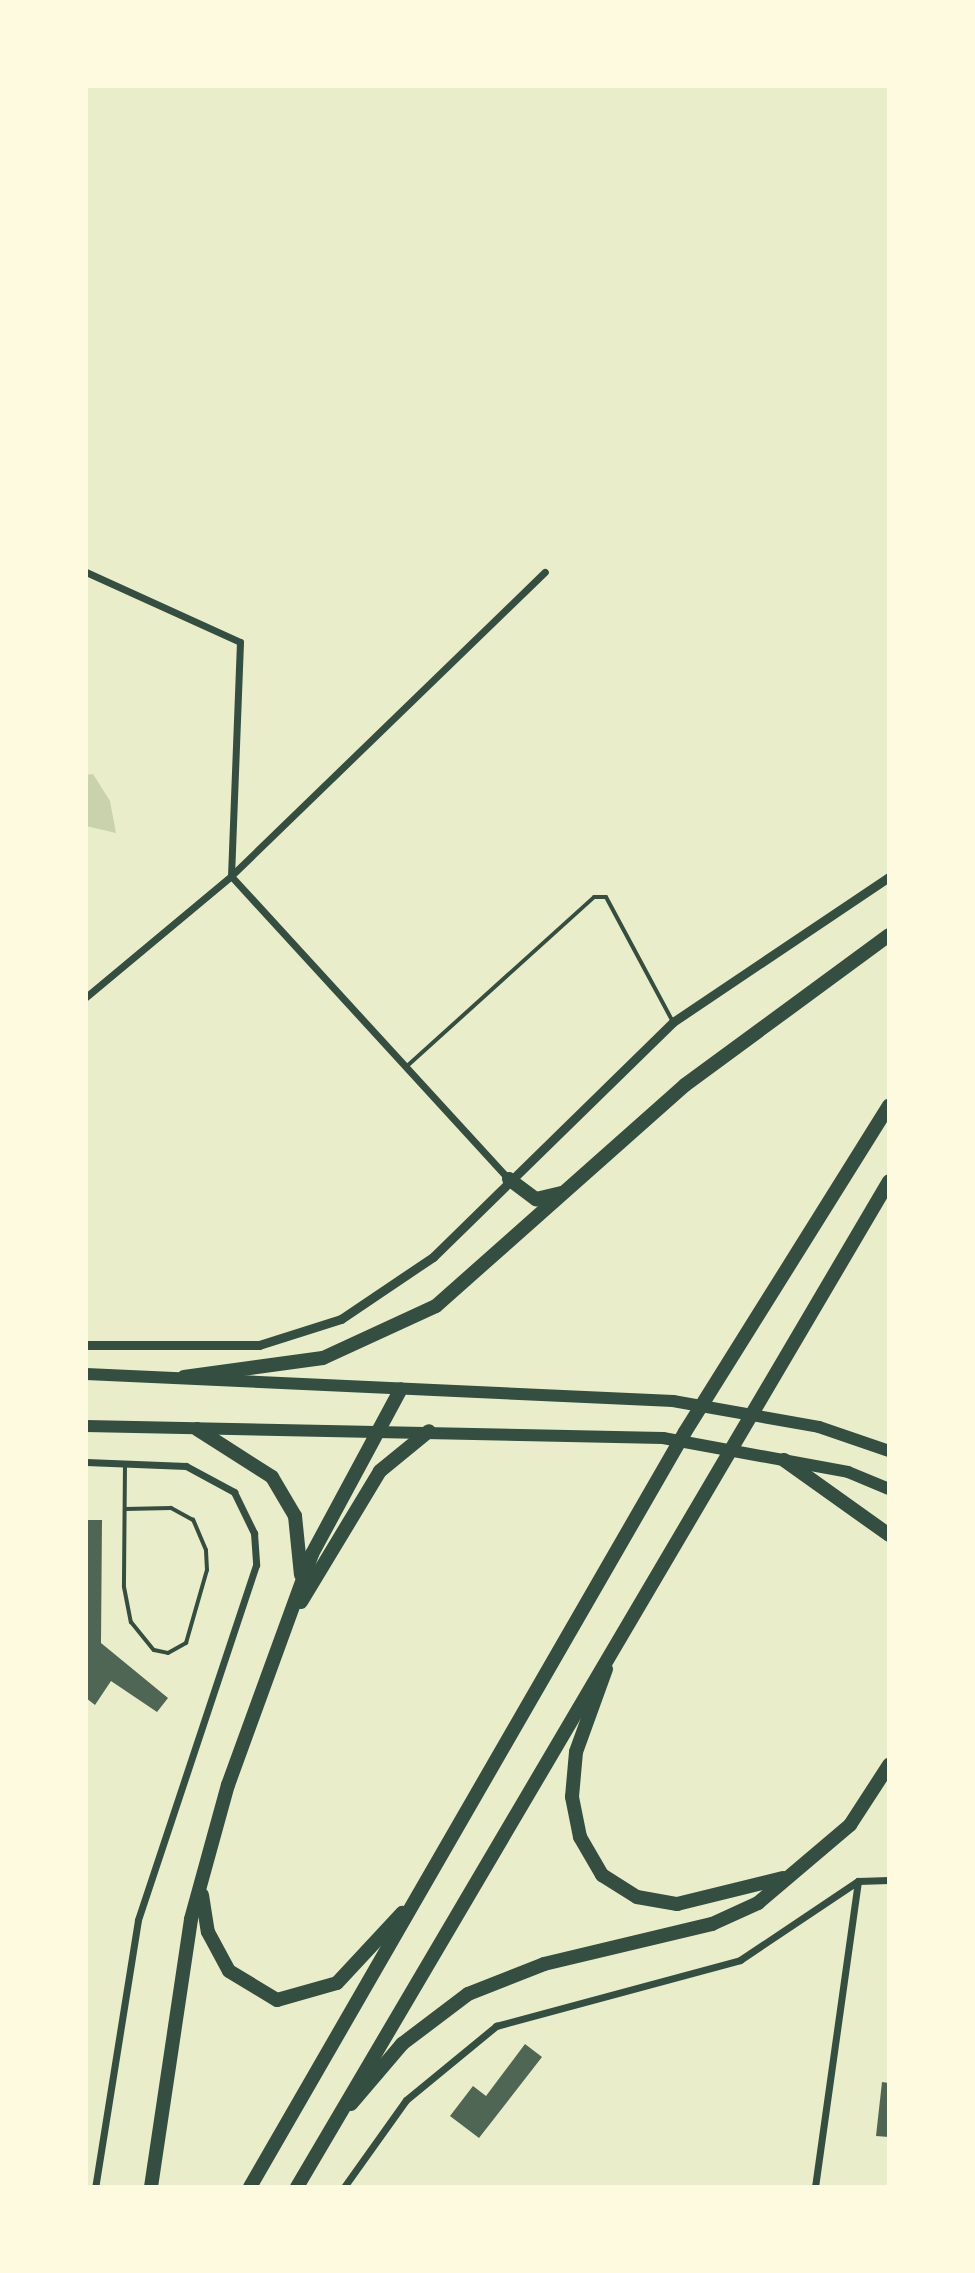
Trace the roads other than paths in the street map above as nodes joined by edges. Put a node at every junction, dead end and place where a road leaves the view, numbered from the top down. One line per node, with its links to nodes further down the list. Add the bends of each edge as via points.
1 (86, 572): 3 (street, via 240,642)
2 (545, 572): 3 (street)
3 (231, 876): 6 (street); 8 (street)
4 (889, 877): 7 (street)
5 (889, 935): 12 (highway, via 759,1025)
6 (86, 997)
7 (673, 1022): 8 (lane, via 606,897 594,897); 10 (street)
8 (406, 1067): 10 (street)
9 (889, 1106): 35 (highway, via 729,1359)
10 (509, 1179): 12 (highway, via 536,1199); 13 (street, via 433,1257 341,1319 259,1345)
11 (889, 1181): 29 (highway)
12 (566, 1192): 15 (highway, via 497,1259 402,1326 323,1358)
13 (86, 1345)
14 (86, 1374): 15 (main road)
15 (184, 1377): 16 (main road)
16 (401, 1389): 19 (highway); 21 (main road, via 673,1401 819,1427)
17 (86, 1426): 18 (main road)
18 (197, 1429): 19 (main road); 28 (highway, via 256,1461 284,1493 301,1541)
19 (377, 1430): 20 (main road); 28 (highway, via 312,1554)
20 (429, 1431): 22 (main road, via 663,1438); 28 (highway, via 380,1471)
21 (889, 1451)
22 (784, 1460): 25 (main road); 27 (highway)
23 (86, 1462): 24 (street)
24 (125, 1464): 26 (lane); 37 (street, via 186,1466 234,1492 254,1533 256,1565 138,1920)
25 (889, 1489)
26 (125, 1509): 26 (lane, via 131,1622 154,1650 168,1653 186,1643 207,1570 206,1550 193,1520 171,1508)
27 (889, 1535)
28 (296, 1609): 34 (highway, via 228,1785)
29 (613, 1644): 31 (highway, via 572,1772 574,1817 590,1859 619,1888 656,1904 718,1898); 36 (highway)
30 (889, 1765): 31 (highway, via 850,1825)
31 (787, 1877): 36 (highway, via 758,1903 712,1924 544,1964 468,1994 402,2044)
32 (889, 1880): 33 (street)
33 (858, 1881): 41 (street, via 740,1960 530,2012 469,2041 406,2100); 42 (street)
34 (202, 1890): 35 (highway, via 208,1932 229,1971 264,1997 288,2001 337,1983); 38 (highway, via 191,1919)
35 (414, 1901): 39 (highway)
36 (331, 2125): 40 (highway)
37 (95, 2187)
38 (151, 2187)
39 (250, 2187)
40 (297, 2187)
41 (344, 2187)
42 (815, 2187)

